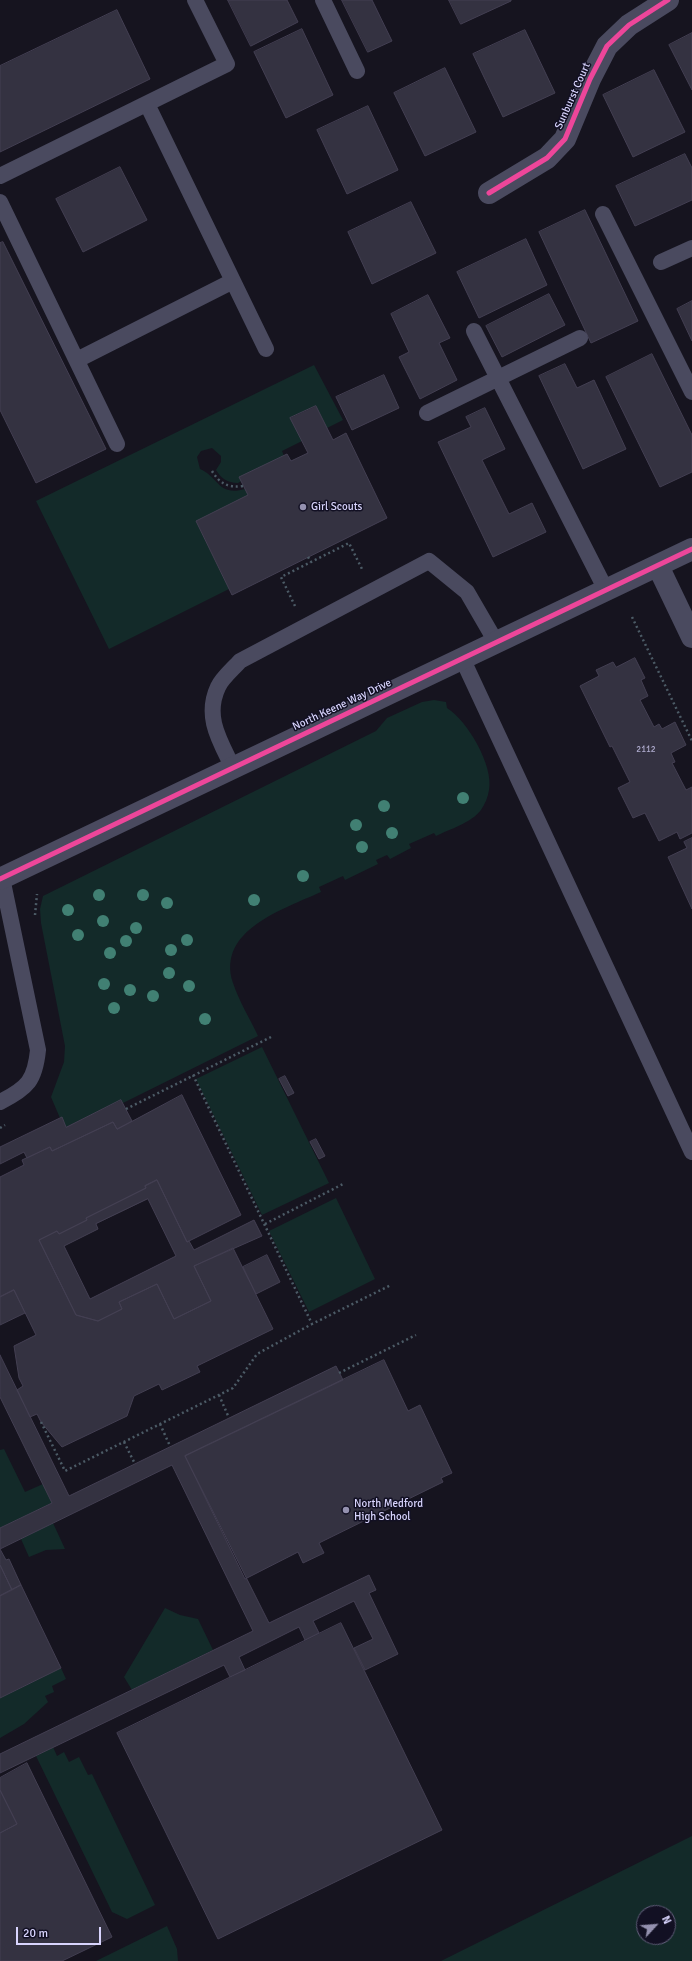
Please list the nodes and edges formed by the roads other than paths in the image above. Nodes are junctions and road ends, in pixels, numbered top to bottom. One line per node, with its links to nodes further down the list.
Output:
1 (195, 0): 5 (lane)
2 (323, 0): 4 (lane)
3 (668, 0): 7 (street, Sunburst Court)
4 (357, 71)
5 (147, 104): 6 (lane); 12 (lane)
6 (0, 176)
7 (489, 193)
8 (0, 202): 16 (lane)
9 (603, 214): 18 (lane)
10 (692, 248): 11 (lane)
11 (661, 262)
12 (233, 281): 15 (lane); 16 (lane)
13 (474, 331): 17 (lane)
14 (580, 338): 17 (lane)
15 (266, 349)
16 (77, 360): 20 (lane)
17 (498, 378): 19 (lane); 23 (lane)
18 (692, 392)
19 (427, 413)
20 (117, 444)
21 (692, 549): 22 (street, North Keene Way Drive)
22 (658, 566): 23 (street, North Keene Way Drive); 24 (street)
23 (606, 590): 25 (street, North Keene Way Drive)
24 (692, 637)
25 (496, 642): 26 (street, North Keene Way Drive); 27 (lane)
26 (462, 658): 27 (street, North Keene Way Drive); 30 (lane)
27 (233, 768): 28 (street, North Keene Way Drive)
28 (1, 878): 29 (lane)
29 (0, 1102)
30 (692, 1152)

